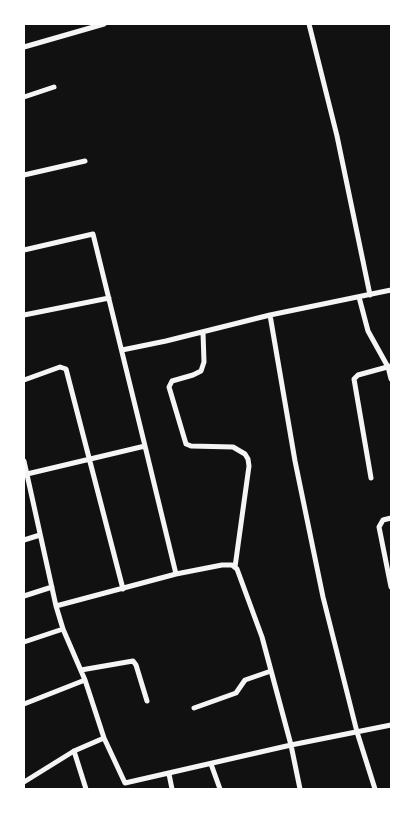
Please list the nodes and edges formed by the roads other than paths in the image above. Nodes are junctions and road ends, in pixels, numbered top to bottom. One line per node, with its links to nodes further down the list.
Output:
1 (104, 24): 3 (street)
2 (309, 24): 10 (street)
3 (24, 46)
4 (54, 87): 5 (street)
5 (24, 97)
6 (85, 161): 7 (street)
7 (24, 175)
8 (24, 250): 12 (street)
9 (391, 290): 10 (street)
10 (370, 295): 11 (street)
11 (359, 297): 14 (street); 17 (street)
12 (108, 298): 13 (street); 16 (street)
13 (24, 314)
14 (270, 316): 15 (street); 44 (street)
15 (203, 332): 16 (street); 28 (street)
16 (122, 350): 20 (street)
17 (390, 366): 18 (street); 24 (street)
18 (391, 379)
19 (24, 380): 21 (street)
20 (145, 446): 21 (street); 29 (street)
21 (89, 459): 23 (street); 32 (street)
22 (24, 461): 23 (street)
23 (27, 474): 26 (street)
24 (371, 478)
25 (391, 518): 31 (street)
26 (40, 535): 27 (street); 30 (street)
27 (24, 540)
28 (235, 567): 29 (street); 38 (street)
29 (176, 574): 32 (street)
30 (52, 587): 33 (street); 34 (street)
31 (391, 587)
32 (123, 589): 34 (street)
33 (24, 596)
34 (56, 606): 35 (street)
35 (63, 629): 36 (street); 37 (street)
36 (24, 642)
37 (81, 670): 39 (street); 40 (street)
38 (271, 671): 42 (street); 46 (street)
39 (85, 680): 41 (street); 45 (street)
40 (147, 701)
41 (24, 704)
42 (194, 708)
43 (391, 726): 44 (street)
44 (357, 732): 46 (street); 55 (street)
45 (104, 738): 47 (street); 49 (street)
46 (291, 745): 48 (street); 54 (street)
47 (74, 751): 50 (street); 51 (street)
48 (212, 764): 49 (street); 53 (street)
49 (169, 774): 52 (street)
50 (24, 782)
51 (86, 789)
52 (172, 789)
53 (220, 789)
54 (300, 789)
55 (375, 789)

